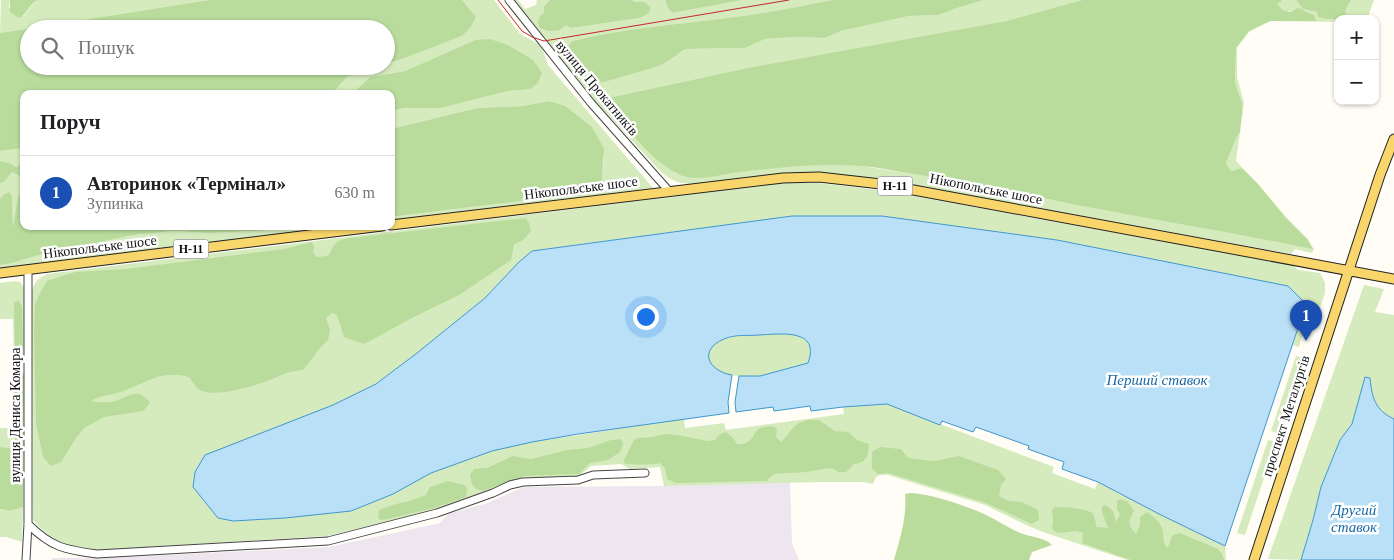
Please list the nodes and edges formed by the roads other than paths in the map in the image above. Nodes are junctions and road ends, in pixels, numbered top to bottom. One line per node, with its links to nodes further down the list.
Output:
1 (509, 0): 3 (street, вулиця Прокатників)
2 (1394, 139): 7 (main road, проспект Металургів)
3 (669, 192): 4 (main road, Нікопольське шосе / Н-11); 7 (main road, Нікопольське шосе / Н-11)
4 (395, 225)
5 (349, 230): 6 (main road, Нікопольське шосе / Н-11)
6 (28, 269): 8 (main road, Нікопольське шосе / Н-11); 11 (street, вулиця Дениса Комара)
7 (1348, 271): 9 (main road, Нікопольське шосе / Н-11); 13 (main road, проспект Металургів)
8 (0, 273)
9 (1394, 280)
10 (645, 473): 11 (street)
11 (28, 524): 12 (street, вулиця Дениса Комара)
12 (26, 560)
13 (1254, 560)

